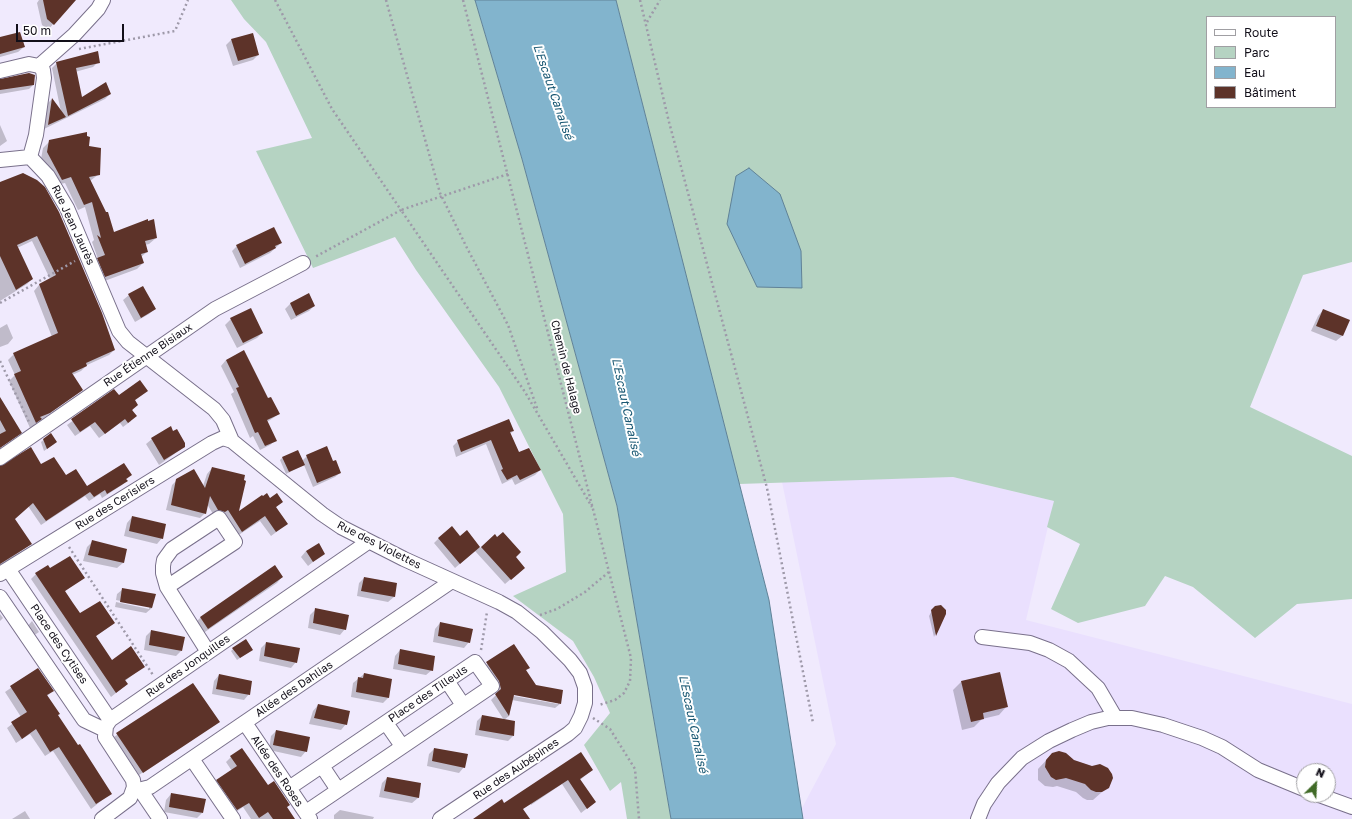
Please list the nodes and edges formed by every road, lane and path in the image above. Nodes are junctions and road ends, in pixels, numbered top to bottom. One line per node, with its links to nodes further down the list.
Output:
1 (103, 0): 10 (street)
2 (188, 0): 9 (path)
3 (275, 0): 16 (path)
4 (386, 0): 15 (path)
5 (463, 0): 14 (path, Chemin de Halage)
6 (640, 0): 8 (path)
7 (660, 0): 8 (path)
8 (646, 22): 46 (path)
9 (76, 50)
10 (39, 66): 11 (street); 12 (street)
11 (0, 71)
12 (30, 157): 13 (street); 17 (street, Rue Jean Jaurès)
13 (0, 160)
14 (508, 174): 15 (path); 26 (path, Chemin de Halage)
15 (442, 198): 16 (path); 22 (path)
16 (401, 210): 18 (path); 22 (path)
17 (87, 254): 19 (path); 20 (street, Rue Jean Jaurès)
18 (303, 263): 20 (street, Rue Étienne Bisiaux)
19 (0, 303)
20 (146, 356): 23 (street, Rue Étienne Bisiaux); 24 (street, Rue des Violettes)
21 (0, 361): 23 (path)
22 (540, 417): 26 (path)
23 (34, 434): 25 (street, Rue Étienne Bisiaux)
24 (232, 441): 27 (street, Rue des Cerisiers); 28 (street, Rue des Violettes)
25 (0, 458)
26 (594, 510): 29 (path, Chemin de Halage)
27 (61, 536): 30 (street, Rue des Cerisiers); 40 (path)
28 (368, 542): 31 (street, Rue des Violettes); 37 (street, Rue des Jonquilles)
29 (610, 571): 35 (path); 42 (path, Chemin de Halage)
30 (4, 572): 47 (street, Place des Cytises)
31 (452, 581): 34 (street, Rue des Violettes); 44 (street, Allée des Dahlias)
32 (168, 587): 32 (street); 37 (street)
33 (0, 597): 47 (street, Place des Cytises)
34 (490, 598): 35 (street, Rue des Violettes); 38 (path)
35 (529, 621): 42 (street, Rue des Violettes)
36 (982, 637): 43 (street)
37 (208, 652): 40 (street, Rue des Jonquilles)
38 (475, 662): 39 (street, Place des Tilleuls); 41 (street, Place des Tilleuls)
39 (447, 681): 41 (street); 45 (street, Place des Tilleuls)
40 (160, 685): 47 (street, Rue des Jonquilles)
41 (464, 705): 48 (street, Place des Tilleuls)
42 (583, 711): 61 (street, Rue des Aubépines); 62 (path)
43 (1115, 717): 51 (street); 63 (street)
44 (244, 723): 49 (street, Allée des Dahlias); 52 (street, Allée des Roses)
45 (386, 723): 48 (street); 50 (street, Place des Tilleuls)
46 (813, 723)
47 (107, 725): 54 (street)
48 (402, 746): 53 (street, Place des Tilleuls)
49 (192, 759): 54 (street, Allée des Dahlias); 60 (street)
50 (322, 766): 52 (street, Place des Tilleuls); 53 (street)
51 (1296, 786)
52 (289, 788): 57 (street, Allée des Roses)
53 (338, 790): 57 (street, Place des Tilleuls)
54 (137, 791): 58 (street); 59 (street)
55 (1336, 801): 56 (street)
56 (1352, 807)
57 (308, 816)
58 (102, 819)
59 (160, 819)
60 (233, 819)
61 (440, 819)
62 (639, 819)
63 (978, 819)

